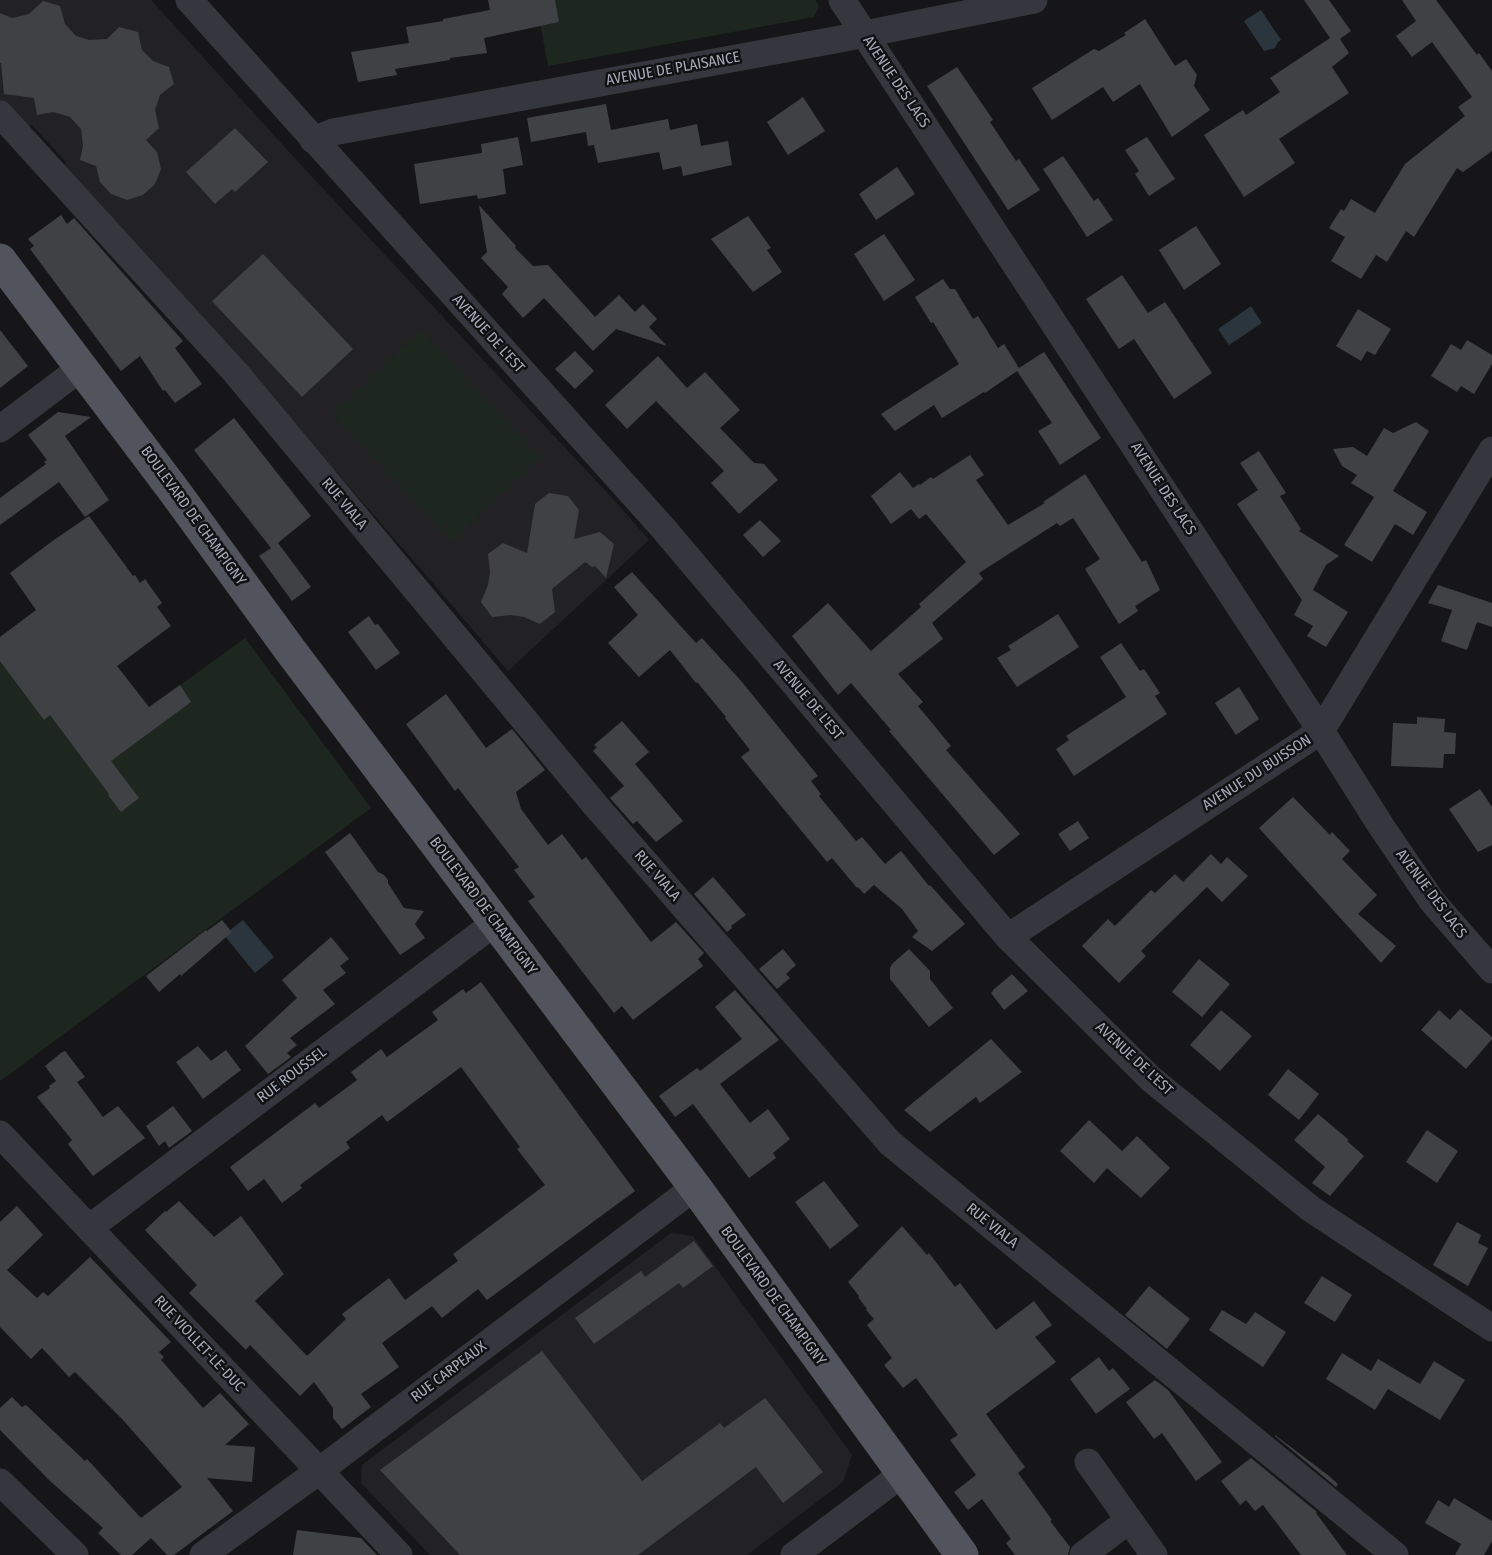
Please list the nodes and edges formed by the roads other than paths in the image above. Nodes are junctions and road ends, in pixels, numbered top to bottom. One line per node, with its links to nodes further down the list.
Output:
1 (189, 0): 6 (street, AVENUE DE L'EST)
2 (842, 0): 4 (street, AVENUE DES LACS)
3 (1034, 0): 4 (street, AVENUE DE PLAISANCE)
4 (864, 34): 6 (street, AVENUE DE PLAISANCE); 11 (street, AVENUE DES LACS)
5 (0, 114): 31 (street, RUE VIALA)
6 (313, 140): 13 (street, AVENUE DE L'EST)
7 (0, 260): 8 (main road, BOULEVARD DE CHAMPIGNY)
8 (82, 367): 9 (street); 12 (main road, BOULEVARD DE CHAMPIGNY)
9 (0, 429)
10 (1492, 450): 11 (street, AVENUE DU BUISSON)
11 (1321, 730): 13 (street, AVENUE DU BUISSON); 14 (street, AVENUE DES LACS)
12 (496, 922): 16 (main road, BOULEVARD DE CHAMPIGNY); 17 (street, RUE ROUSSEL)
13 (1008, 937): 18 (street, AVENUE DE L'EST)
14 (1492, 970)
15 (0, 1134): 17 (street, RUE VIOLLET-LE-DUC)
16 (695, 1187): 20 (street, RUE CARPEAUX); 21 (main road, BOULEVARD DE CHAMPIGNY)
17 (89, 1228): 20 (street, RUE VIOLLET-LE-DUC)
18 (1492, 1328)
19 (1088, 1462): 23 (street)
20 (319, 1471): 25 (street, RUE CARPEAUX); 26 (street, RUE VIOLLET-LE-DUC)
21 (902, 1474): 27 (street); 28 (main road, BOULEVARD DE CHAMPIGNY)
22 (0, 1482): 24 (street)
23 (1130, 1520): 29 (street); 30 (street)
24 (75, 1555)
25 (202, 1555)
26 (399, 1555)
27 (794, 1555)
28 (962, 1555)
29 (1083, 1555)
30 (1154, 1555)
31 (1395, 1555)

